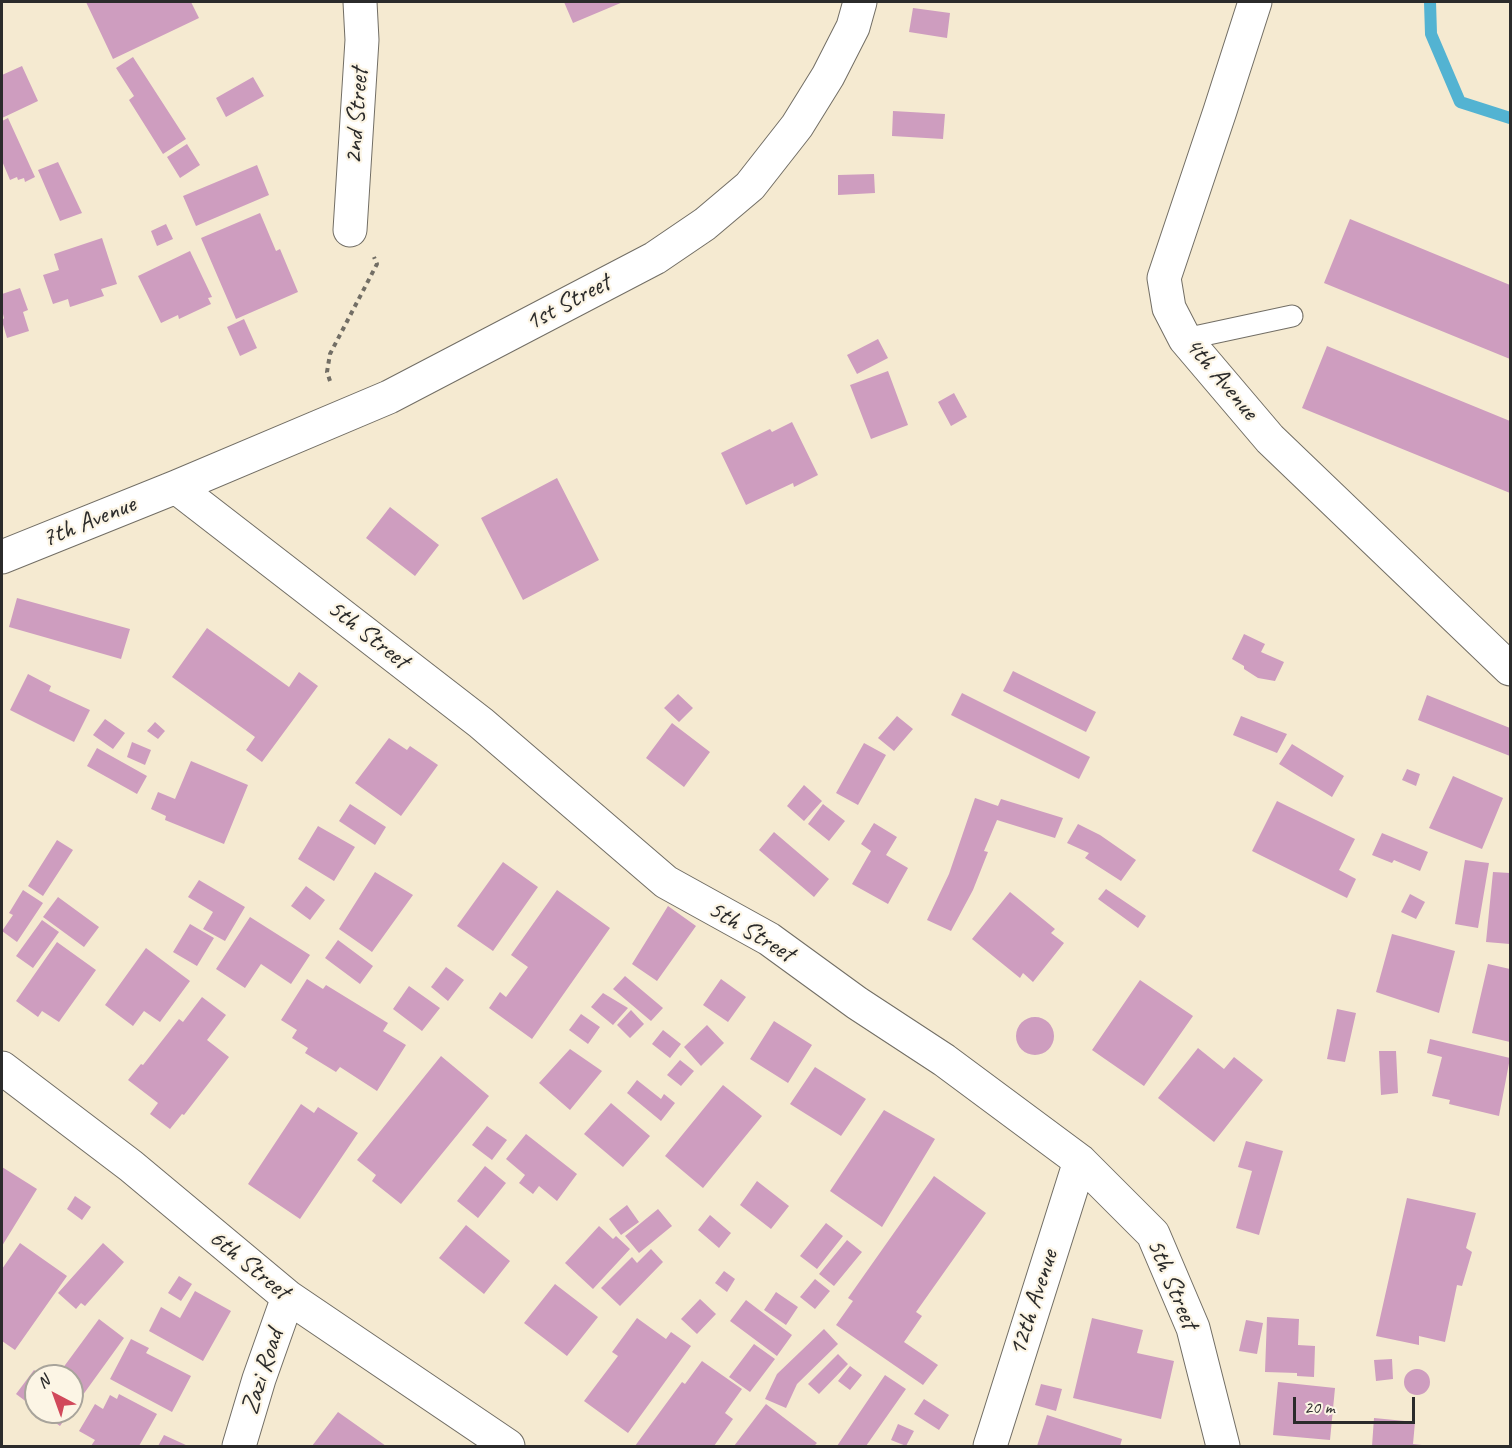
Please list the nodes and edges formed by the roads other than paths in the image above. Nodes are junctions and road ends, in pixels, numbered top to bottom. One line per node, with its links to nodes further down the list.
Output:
1 (360, 2): 4 (street, 2nd Street)
2 (860, 2): 7 (street, 1st Street)
3 (1255, 2): 6 (street, 4th Avenue)
4 (350, 230)
5 (1292, 316): 6 (lane)
6 (1185, 339): 9 (street, 4th Avenue)
7 (176, 487): 8 (street, 7th Avenue); 11 (street, 5th Street)
8 (2, 557)
9 (1510, 669)
10 (2, 1068): 12 (street, 6th Street)
11 (1080, 1161): 15 (street, 12th Avenue); 16 (street, 5th Street)
12 (288, 1297): 13 (street, Zazi Road); 14 (street, 6th Street)
13 (239, 1446)
14 (508, 1446)
15 (990, 1446)
16 (1223, 1446)

